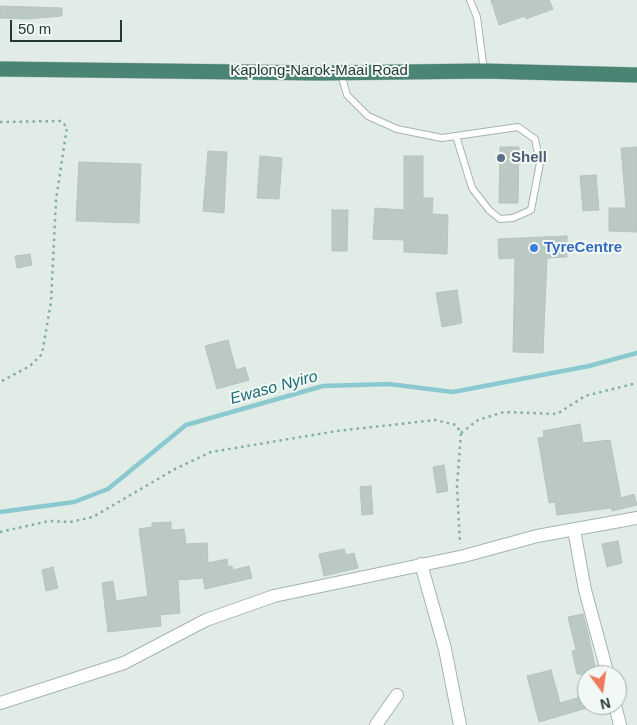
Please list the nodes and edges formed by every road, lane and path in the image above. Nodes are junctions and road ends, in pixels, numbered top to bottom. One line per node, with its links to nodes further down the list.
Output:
1 (470, 0): 3 (lane)
2 (0, 69): 4 (highway, Kaplong-Narok-Maai Road)
3 (484, 71): 4 (highway, Kaplong-Narok-Maai Road); 5 (highway, Kaplong-Narok-Maai Road)
4 (341, 72): 7 (lane)
5 (637, 75)
6 (0, 122): 8 (path)
7 (456, 136): 7 (lane)
8 (0, 382)
9 (637, 384): 10 (path)
10 (461, 433): 13 (path); 14 (path)
11 (637, 518): 12 (street)
12 (574, 530): 14 (street); 16 (street)
13 (0, 532)
14 (464, 556): 15 (street)
15 (421, 564): 18 (street); 20 (street)
16 (605, 665)
17 (397, 696): 19 (street)
18 (0, 703)
19 (376, 725)
20 (460, 725)

